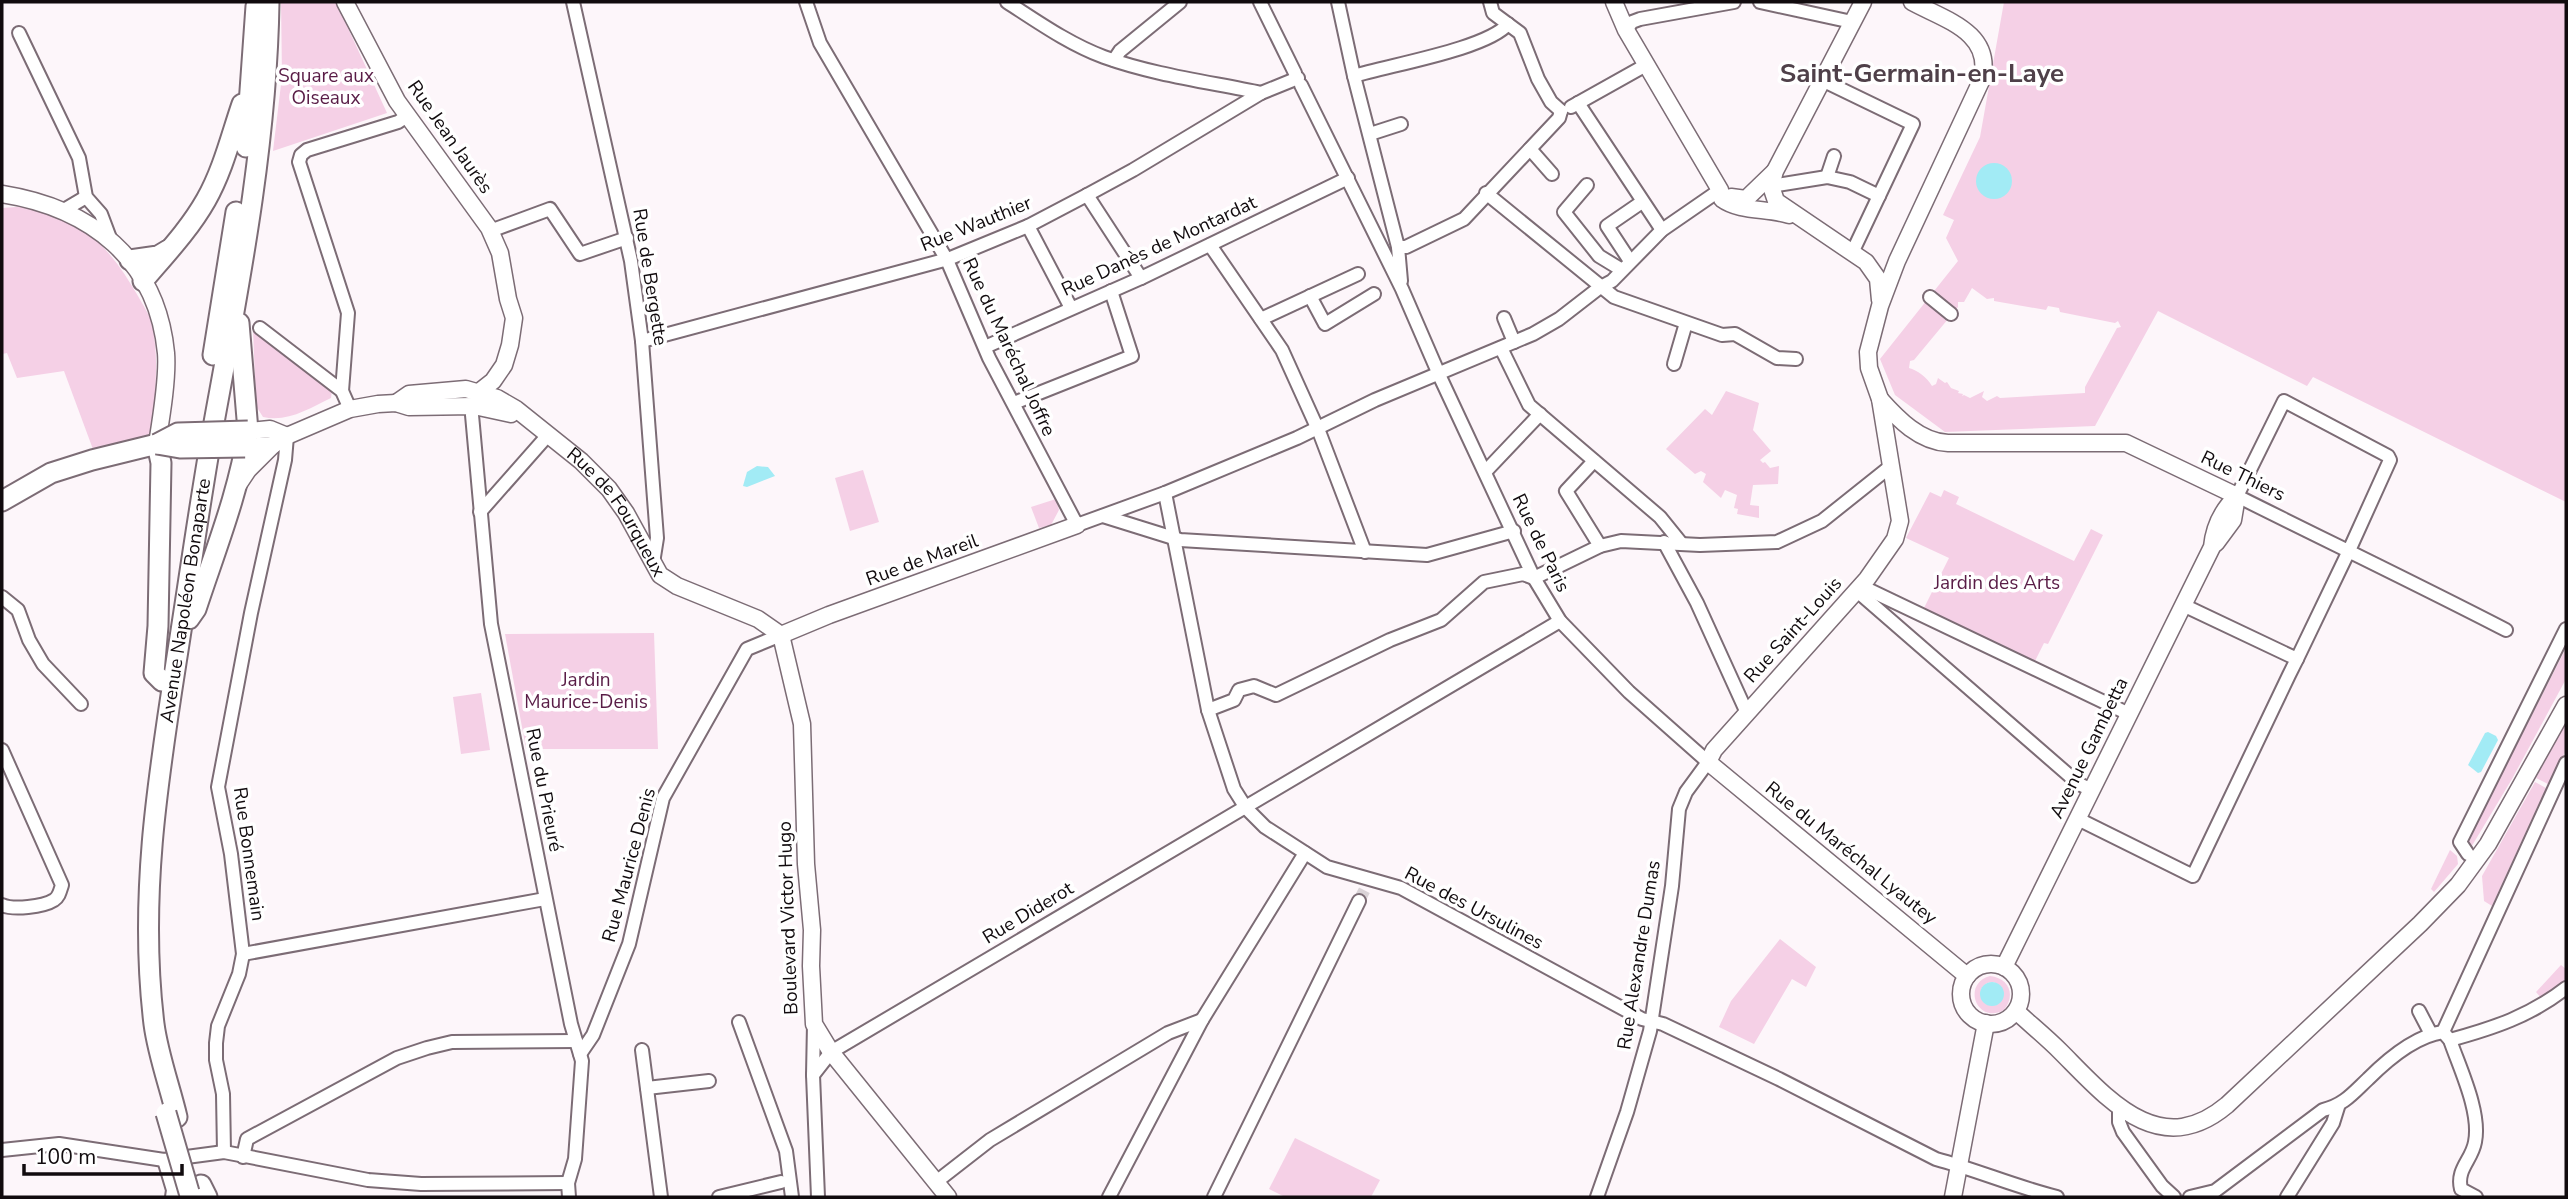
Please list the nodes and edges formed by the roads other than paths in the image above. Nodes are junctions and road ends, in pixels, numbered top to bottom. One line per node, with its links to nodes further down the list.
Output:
1 (256, 2): 26 (main road, Avenue Napoléon Bonaparte)
2 (268, 2): 74 (main road, Avenue Napoléon Bonaparte)
3 (345, 2): 30 (main road, Rue Jean Jaurès)
4 (573, 2): 55 (street, Rue de Bergette)
5 (806, 2): 61 (street, Rue du Maréchal Joffre)
6 (1007, 2): 21 (street)
7 (1180, 2): 21 (street)
8 (1260, 2): 24 (street, Rue de Paris)
9 (1338, 2): 23 (street)
10 (1490, 2): 18 (street)
11 (1604, 2): 19 (main road)
12 (1614, 2): 19 (main road)
13 (1734, 2): 19 (street)
14 (1760, 2): 17 (street)
15 (1863, 2): 17 (main road)
16 (1912, 2): 62 (main road)
17 (1852, 22): 25 (main road)
18 (1508, 24): 23 (street); 29 (street)
19 (1626, 30): 22 (main road)
20 (19, 33): 45 (street)
21 (1114, 60): 27 (street)
22 (1646, 65): 28 (street); 42 (main road)
23 (1354, 76): 32 (street)
24 (1298, 79): 27 (street, Rue Wauthier); 38 (street, Rue de Paris)
25 (1822, 80): 36 (main road); 44 (street)
26 (249, 85): 57 (main road); 130 (main road, Avenue Napoléon Bonaparte)
27 (1261, 93): 43 (street, Rue Wauthier)
28 (1578, 103): 29 (street); 48 (street)
29 (1561, 111): 33 (street)
30 (407, 116): 53 (main road, Rue Jean Jaurès); 89 (street)
31 (1401, 124): 32 (street)
32 (1370, 134): 58 (street)
33 (1530, 149): 35 (street); 40 (street)
34 (1834, 156): 37 (street)
35 (1552, 174)
36 (1772, 177): 37 (street); 42 (main road); 50 (main road)
37 (1827, 177): 44 (street)
38 (1348, 178): 56 (street, Rue Danès de Montardat); 69 (street, Rue de Paris)
39 (1587, 185): 64 (street)
40 (1486, 193): 58 (street); 68 (street)
41 (2, 194): 46 (main road)
42 (1727, 194): 50 (main road); 52 (street)
43 (1087, 195): 51 (street, Rue Wauthier); 66 (street)
44 (1879, 196): 59 (street)
45 (86, 197): 49 (street); 54 (street)
46 (28, 198): 47 (main road); 49 (main road)
47 (2, 201)
48 (1642, 202): 52 (street); 64 (street)
49 (64, 210): 54 (main road)
50 (1796, 216): 59 (main road)
51 (1028, 226): 61 (street, Rue Wauthier); 76 (street)
52 (1662, 230): 64 (street)
53 (490, 231): 55 (street); 90 (main road, Rue Jean Jaurès)
54 (110, 237): 60 (main road)
55 (627, 238): 82 (street, Rue de Bergette)
56 (1210, 245): 66 (street, Rue Danès de Montardat); 79 (street)
57 (172, 247): 60 (main road); 67 (main road)
58 (1398, 247): 69 (street)
59 (1852, 253): 63 (main road)
60 (130, 260): 67 (main road)
61 (947, 260): 82 (street, Rue Wauthier); 84 (street, Rue du Maréchal Joffre)
62 (1897, 261): 63 (main road); 75 (main road)
63 (1866, 262): 75 (main road)
64 (1626, 265): 68 (street)
65 (1358, 274): 72 (street)
66 (1141, 278): 70 (street, Rue Danès de Montardat)
67 (143, 281): 101 (main road)
68 (1600, 288): 80 (street); 83 (street)
69 (1402, 289): 88 (street, Rue de Paris)
70 (1111, 291): 76 (street, Rue Danès de Montardat); 92 (street)
71 (1374, 294): 72 (street)
72 (1310, 296): 79 (street)
73 (1930, 297): 77 (street)
74 (236, 300): 99 (main road); 125 (main road, Avenue Napoléon Bonaparte)
75 (1880, 306): 91 (main road)
76 (1071, 308): 84 (street, Rue Danès de Montardat)
77 (1951, 314)
78 (1504, 318): 83 (street)
79 (1261, 319): 95 (street)
80 (1686, 323): 86 (street); 87 (street)
81 (260, 328): 89 (street)
82 (642, 341): 119 (street, Rue de Bergette)
83 (1514, 342): 85 (street)
84 (985, 347): 92 (street, Rue du Maréchal Joffre)
85 (1501, 348): 88 (street); 94 (street)
86 (1796, 359)
87 (1674, 363)
88 (1439, 373): 95 (street); 104 (street, Rue de Paris)
89 (342, 391): 93 (street)
90 (477, 399): 93 (main road, Rue de Fourqueux); 98 (main road, Rue de Fourqueux); 109 (street, Rue du Prieuré)
91 (1880, 399): 96 (main road); 97 (main road)
92 (1014, 403): 111 (street, Rue du Maréchal Joffre)
93 (350, 409): 100 (main road, Rue de Fourqueux)
94 (1540, 414): 102 (street); 104 (street)
95 (1318, 429): 106 (street); 118 (street)
96 (1911, 429): 97 (main road); 107 (main road, Rue Thiers)
97 (1885, 431): 103 (main road)
98 (548, 435): 109 (street); 119 (main road, Rue de Fourqueux)
99 (247, 439): 100 (main road, Rue de Fourqueux); 101 (main road, Rue de Fourqueux, bridge); 105 (main road)
100 (280, 440): 105 (main road); 148 (street, Rue Bonnemain)
101 (157, 444): 108 (main road, Rue de Fourqueux); 130 (main road)
102 (1594, 461): 115 (street); 116 (street)
103 (1891, 466): 115 (street); 121 (main road, Rue Saint-Louis)
104 (1485, 472): 112 (street, Rue de Paris)
105 (234, 489): 125 (main road)
106 (1165, 493): 110 (street); 113 (street)
107 (2237, 496): 117 (street, Rue Thiers); 117 (street); 123 (main road, Avenue Gambetta)
108 (2, 501)
109 (480, 512): 145 (street, Rue du Prieuré)
110 (1103, 516): 111 (street); 113 (street)
111 (1077, 525): 128 (main road, Rue de Mareil)
112 (1514, 531): 118 (street); 120 (street, Rue de Paris)
113 (1173, 538): 118 (street); 134 (street)
114 (1664, 542): 115 (street); 116 (street); 135 (street)
115 (1681, 543)
116 (1600, 546): 120 (street)
117 (2349, 551): 127 (street, Rue Thiers); 129 (street)
118 (1365, 552)
119 (653, 563): 128 (main road, Rue de Fourqueux)
120 (1534, 578): 124 (street, Rue de Paris); 134 (street)
121 (1859, 588): 135 (main road, Rue Saint-Louis); 136 (street); 140 (street)
122 (2, 597): 132 (street)
123 (2183, 605): 129 (street); 136 (main road, Avenue Gambetta)
124 (1560, 621): 138 (street, Rue de Paris); 141 (street, Rue Diderot)
125 (181, 628): 169 (main road, Avenue Napoléon Bonaparte)
126 (2566, 629): 144 (street)
127 (2506, 630)
128 (781, 635): 158 (main road, Boulevard Victor Hugo); 160 (street, Rue Maurice Denis)
129 (2297, 659): 142 (street)
130 (162, 681): 169 (main road, Avenue Napoléon Bonaparte)
131 (2566, 693): 162 (main road)
132 (81, 704)
133 (2566, 705): 167 (main road)
134 (1208, 710): 141 (street)
135 (1747, 713): 138 (main road, Rue Saint-Louis)
136 (2129, 714): 140 (main road, Avenue Gambetta)
137 (2, 750): 147 (street)
138 (1708, 762): 150 (main road, Rue du Maréchal Lyautey); 155 (street, Rue Alexandre Dumas)
139 (2566, 763): 159 (street)
140 (2092, 790): 142 (main road, Avenue Gambetta)
141 (1246, 808): 143 (street, Rue des Ursulines); 163 (street, Rue Diderot)
142 (2078, 819): 149 (main road, Avenue Gambetta)
143 (1305, 853): 154 (street); 155 (street, Rue des Ursulines)
144 (2468, 854)
145 (545, 899): 148 (street); 160 (street, Rue du Prieuré)
146 (1359, 901): 186 (street)
147 (2, 905)
148 (243, 954): 171 (street, Rue Bonnemain)
149 (2004, 967): 150 (main road); 152 (main road)
150 (1968, 976): 157 (main road)
151 (2566, 988): 159 (street)
152 (2016, 1011): 157 (main road); 162 (main road)
153 (2419, 1011): 159 (street)
154 (1202, 1020): 176 (street); 185 (street)
155 (1652, 1021): 174 (street, Rue des Ursulines); 187 (street, Rue Alexandre Dumas)
156 (739, 1022): 182 (street)
157 (1986, 1023): 174 (main road)
158 (814, 1024): 163 (main road, Boulevard Victor Hugo); 164 (street)
159 (2441, 1036): 168 (street); 193 (street)
160 (578, 1048): 172 (street); 177 (street, Rue du Prieuré)
161 (642, 1050): 166 (street)
162 (2058, 1050): 167 (main road)
163 (831, 1052): 164 (street); 176 (main road, Boulevard Victor Hugo)
164 (813, 1075): 183 (street)
165 (709, 1081): 166 (street)
166 (647, 1088): 180 (street)
167 (2119, 1107): 190 (street)
168 (2338, 1107): 191 (street); 192 (street)
169 (172, 1115): 178 (main road, Avenue Napoléon Bonaparte, bridge)
170 (2, 1150): 173 (street)
171 (224, 1152): 172 (street); 173 (street)
172 (243, 1157): 177 (street)
173 (164, 1160): 178 (street)
174 (1959, 1164): 188 (main road); 189 (street, Rue des Ursulines)
175 (781, 1182): 181 (street)
176 (936, 1182): 184 (main road, Boulevard Victor Hugo)
177 (568, 1183): 179 (street, Rue du Prieuré)
178 (192, 1194)
179 (569, 1197)
180 (661, 1197)
181 (719, 1197)
182 (792, 1197)
183 (818, 1197)
184 (948, 1197)
185 (1109, 1197)
186 (1214, 1197)
187 (1597, 1197)
188 (1953, 1197)
189 (2057, 1197)
190 (2174, 1197)
191 (2190, 1197)
192 (2287, 1197)
193 (2476, 1197)

